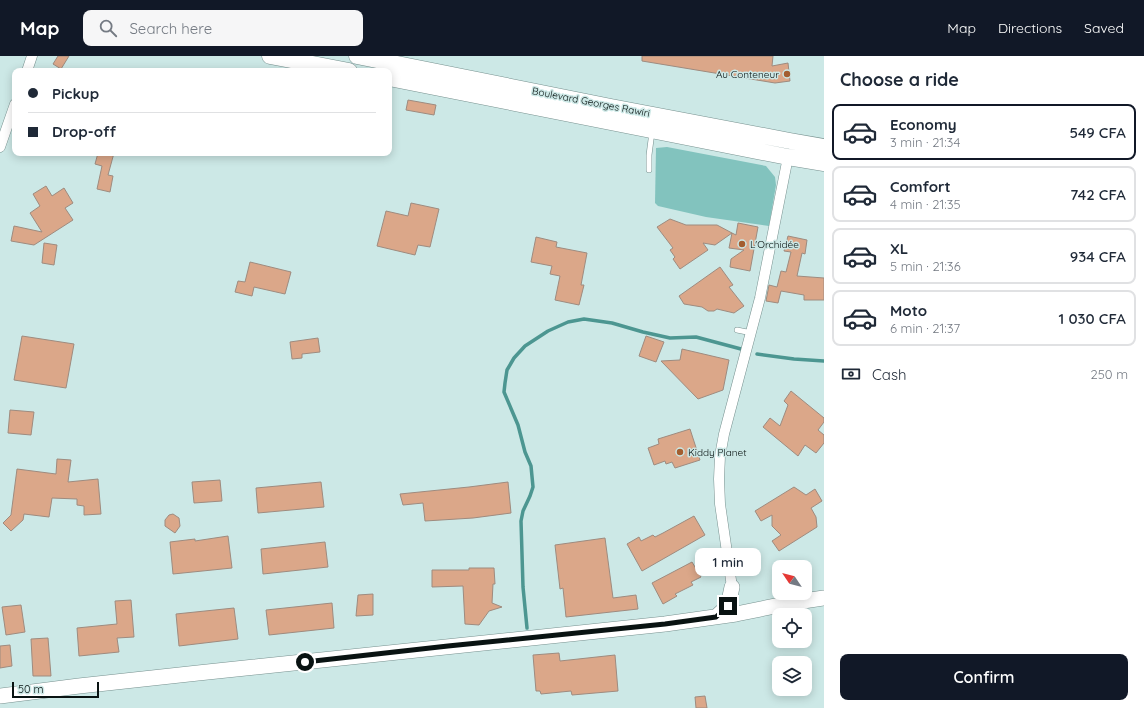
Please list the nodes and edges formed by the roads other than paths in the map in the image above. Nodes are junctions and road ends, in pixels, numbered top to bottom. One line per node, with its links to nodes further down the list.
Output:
1 (32, 56): 4 (street)
2 (270, 56): 5 (main road)
3 (357, 56): 10 (main road, Boulevard Georges Rawiri)
4 (28, 68)
5 (333, 68)
6 (392, 79): 8 (main road, Boulevard Georges Rawiri)
7 (12, 112): 9 (street)
8 (652, 131): 11 (main road, Boulevard Georges Rawiri); 13 (lane)
9 (0, 146)
10 (824, 147)
11 (788, 157): 12 (main road, Boulevard Georges Rawiri); 15 (street)
12 (824, 163)
13 (649, 170)
14 (737, 330): 15 (lane)
15 (752, 333): 16 (street)
16 (732, 587): 18 (main road); 19 (main road)
17 (824, 598): 18 (main road)
18 (753, 610): 19 (main road)
19 (716, 617): 20 (main road)
20 (0, 696)

